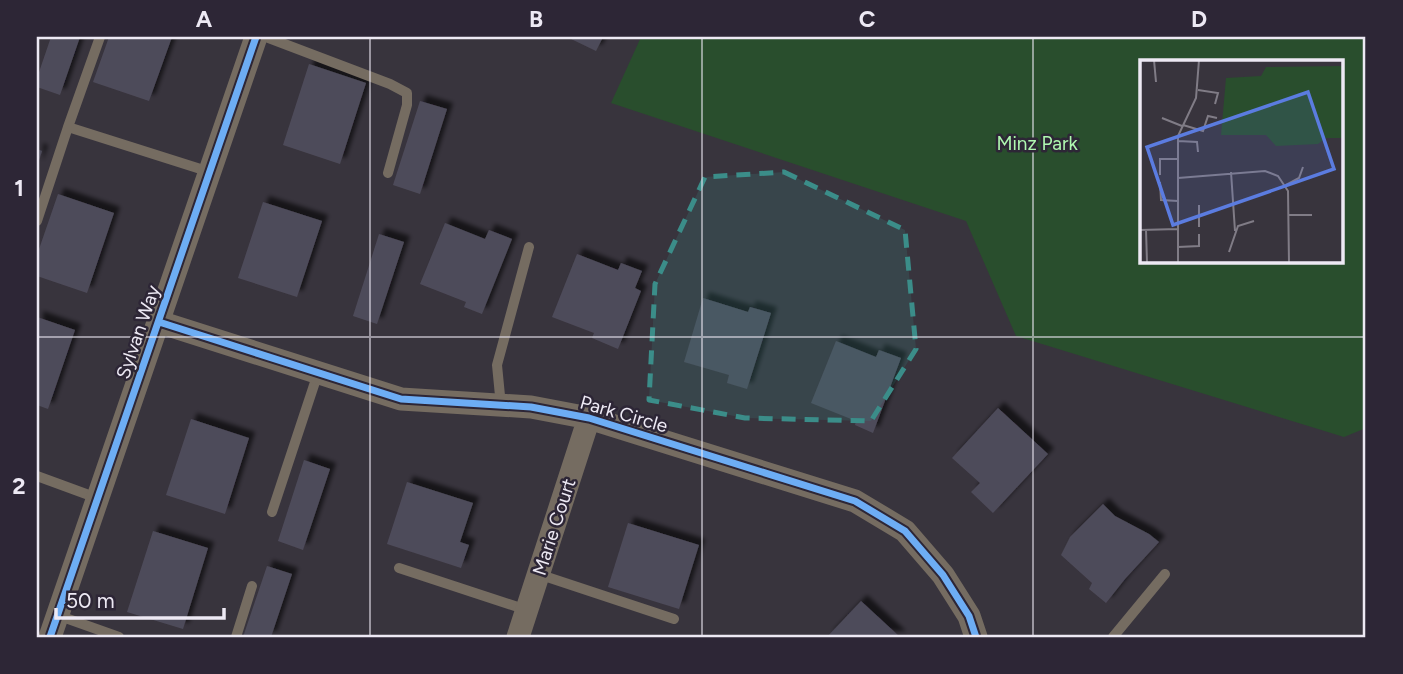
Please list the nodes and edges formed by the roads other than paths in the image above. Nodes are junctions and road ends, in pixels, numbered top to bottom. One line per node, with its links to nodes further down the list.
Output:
1 (100, 37): 4 (lane)
2 (256, 37): 5 (street, Sylvan Way)
3 (266, 37): 6 (lane)
4 (68, 128): 5 (lane); 7 (lane)
5 (210, 172): 9 (street, Sylvan Way)
6 (388, 173)
7 (37, 221)
8 (529, 247): 11 (lane)
9 (159, 322): 10 (street, Park Circle); 14 (street, Sylvan Way)
10 (318, 373): 11 (street, Park Circle); 15 (lane)
11 (501, 406): 12 (street, Park Circle)
12 (589, 418): 18 (street, Marie Court); 26 (street, Park Circle)
13 (37, 476): 14 (lane)
14 (97, 498): 22 (street, Sylvan Way)
15 (272, 512)
16 (400, 568): 20 (lane)
17 (1165, 574): 27 (lane)
18 (538, 575): 20 (street, Marie Court); 21 (lane)
19 (252, 586): 24 (lane)
20 (527, 610): 25 (street, Marie Court)
21 (674, 619)
22 (53, 626): 23 (lane)
23 (119, 637)
24 (236, 637)
25 (519, 637)
26 (976, 637)
27 (1113, 637)

